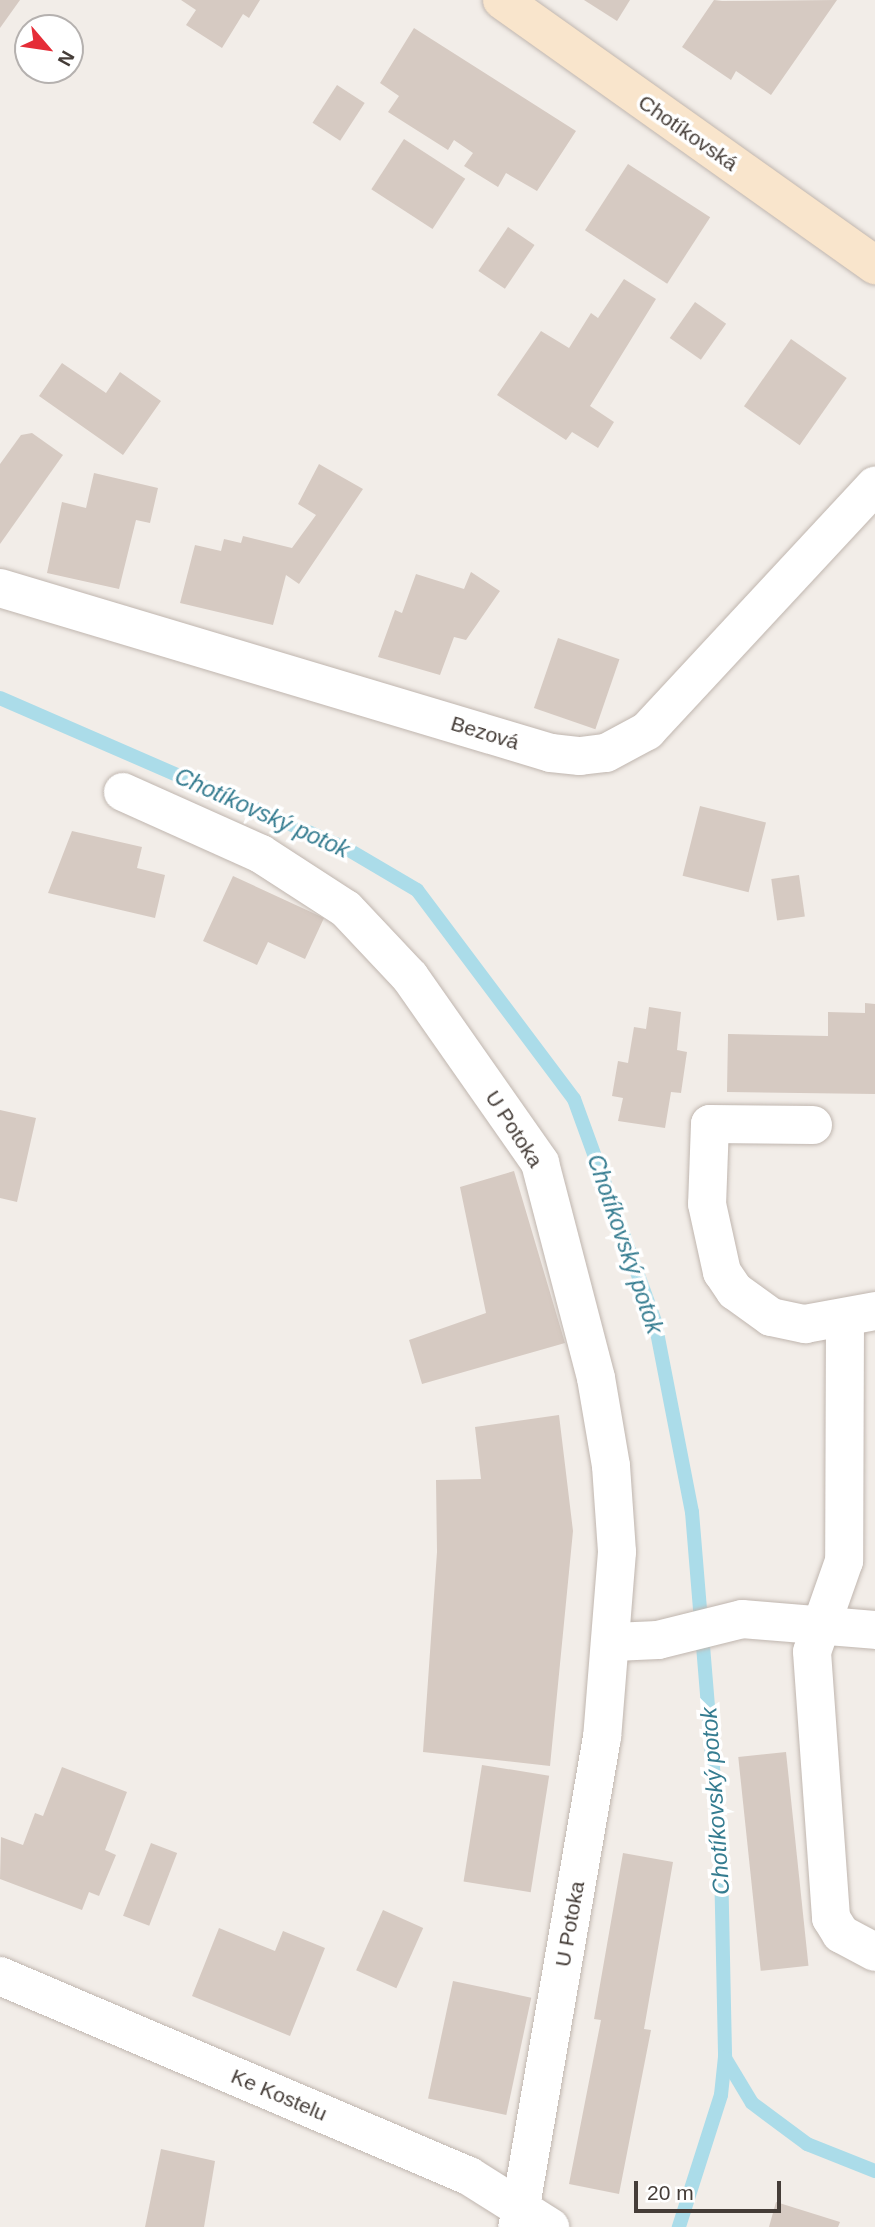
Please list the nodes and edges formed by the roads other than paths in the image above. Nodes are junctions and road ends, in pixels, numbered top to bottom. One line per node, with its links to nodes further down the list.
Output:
1 (502, 0): 2 (street, Chotíkovská)
2 (875, 265)
3 (875, 486): 4 (street, Bezová)
4 (0, 588)
5 (123, 792): 10 (street, U Potoka)
6 (813, 1125): 7 (street)
7 (860, 1315): 8 (street)
8 (818, 1628): 9 (street); 10 (street); 11 (street)
9 (875, 1630)
10 (614, 1642): 13 (street, U Potoka)
11 (875, 1952)
12 (0, 1976): 13 (street, Ke Kostelu)
13 (529, 2220)

